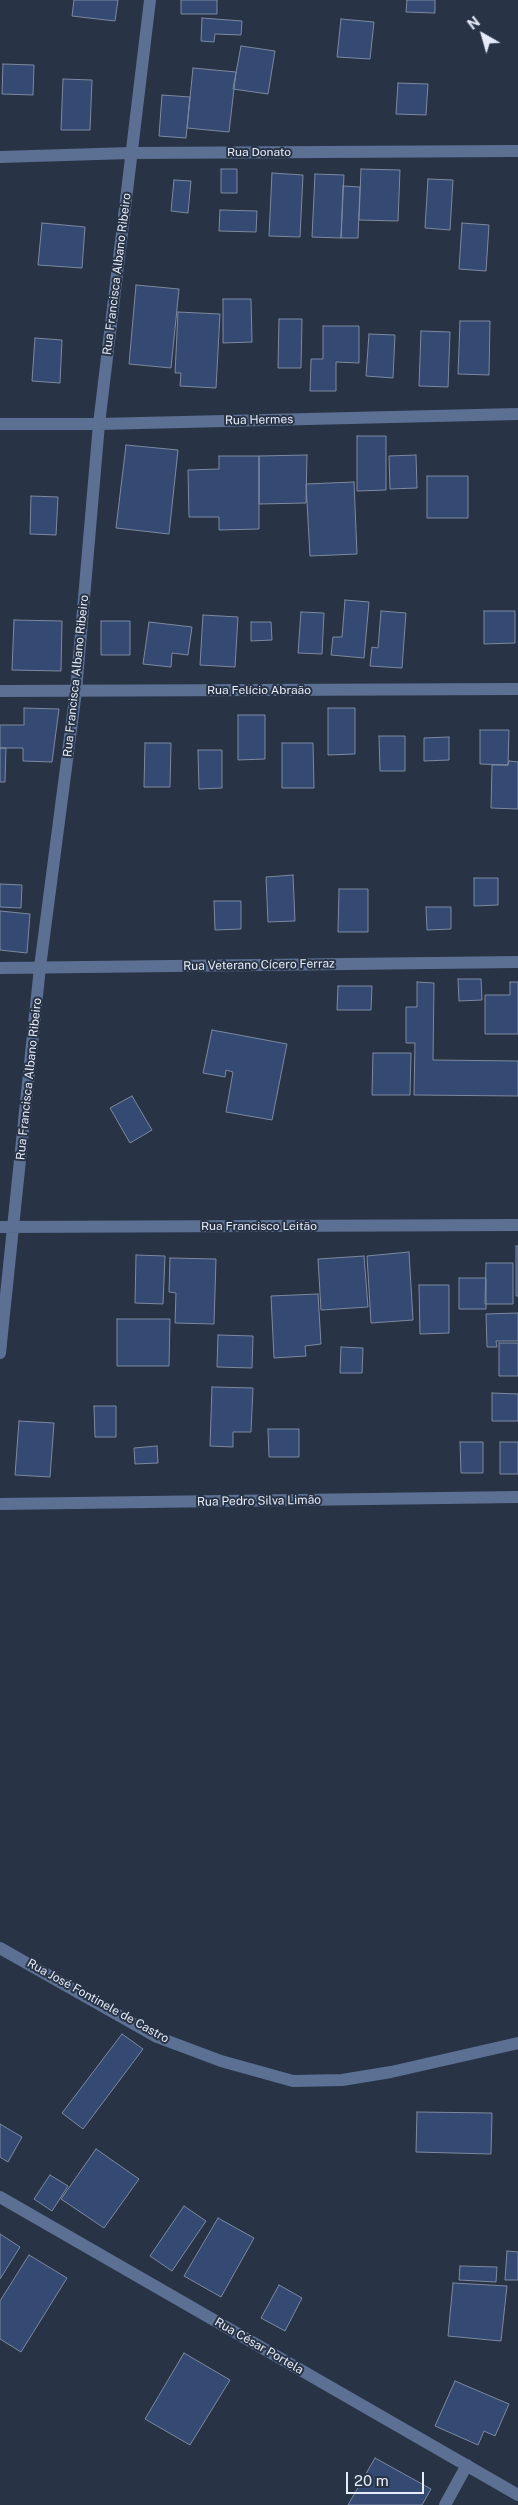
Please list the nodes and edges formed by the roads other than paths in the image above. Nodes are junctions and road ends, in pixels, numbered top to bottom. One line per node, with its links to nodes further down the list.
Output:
1 (150, 0): 3 (street, Rua Francisca Albano Ribeiro)
2 (518, 151): 3 (street, Rua Donato)
3 (130, 153): 4 (street, Rua Donato); 7 (street, Rua Francisca Albano Ribeiro)
4 (0, 157)
5 (518, 414): 7 (street, Rua Hermes)
6 (0, 424): 7 (street, Rua Hermes)
7 (99, 424): 9 (street, Rua Francisca Albano Ribeiro)
8 (518, 689): 9 (street, Rua Felício Abraão)
9 (76, 691): 10 (street, Rua Felício Abraão); 12 (street, Rua Francisca Albano Ribeiro)
10 (0, 692)
11 (518, 962): 12 (street, Rua Veterano Cícero Ferraz)
12 (40, 967): 13 (street, Rua Veterano Cícero Ferraz); 15 (street, Rua Francisca Albano Ribeiro)
13 (0, 968)
14 (518, 1225): 15 (street, Rua Francisco Leitão)
15 (14, 1226): 16 (street, Rua Francisco Leitão); 17 (street, Rua Francisca Albano Ribeiro)
16 (0, 1227)
17 (0, 1353)
18 (518, 1498): 19 (street, Rua Pedro Silva Limão)
19 (0, 1504)
20 (0, 1948): 21 (street, Rua José Fontinele de Castro)
21 (518, 2044)
22 (0, 2198): 23 (street, Rua César Portela)
23 (467, 2465): 24 (street, Rua César Portela); 25 (street)
24 (518, 2495)
25 (445, 2505)

